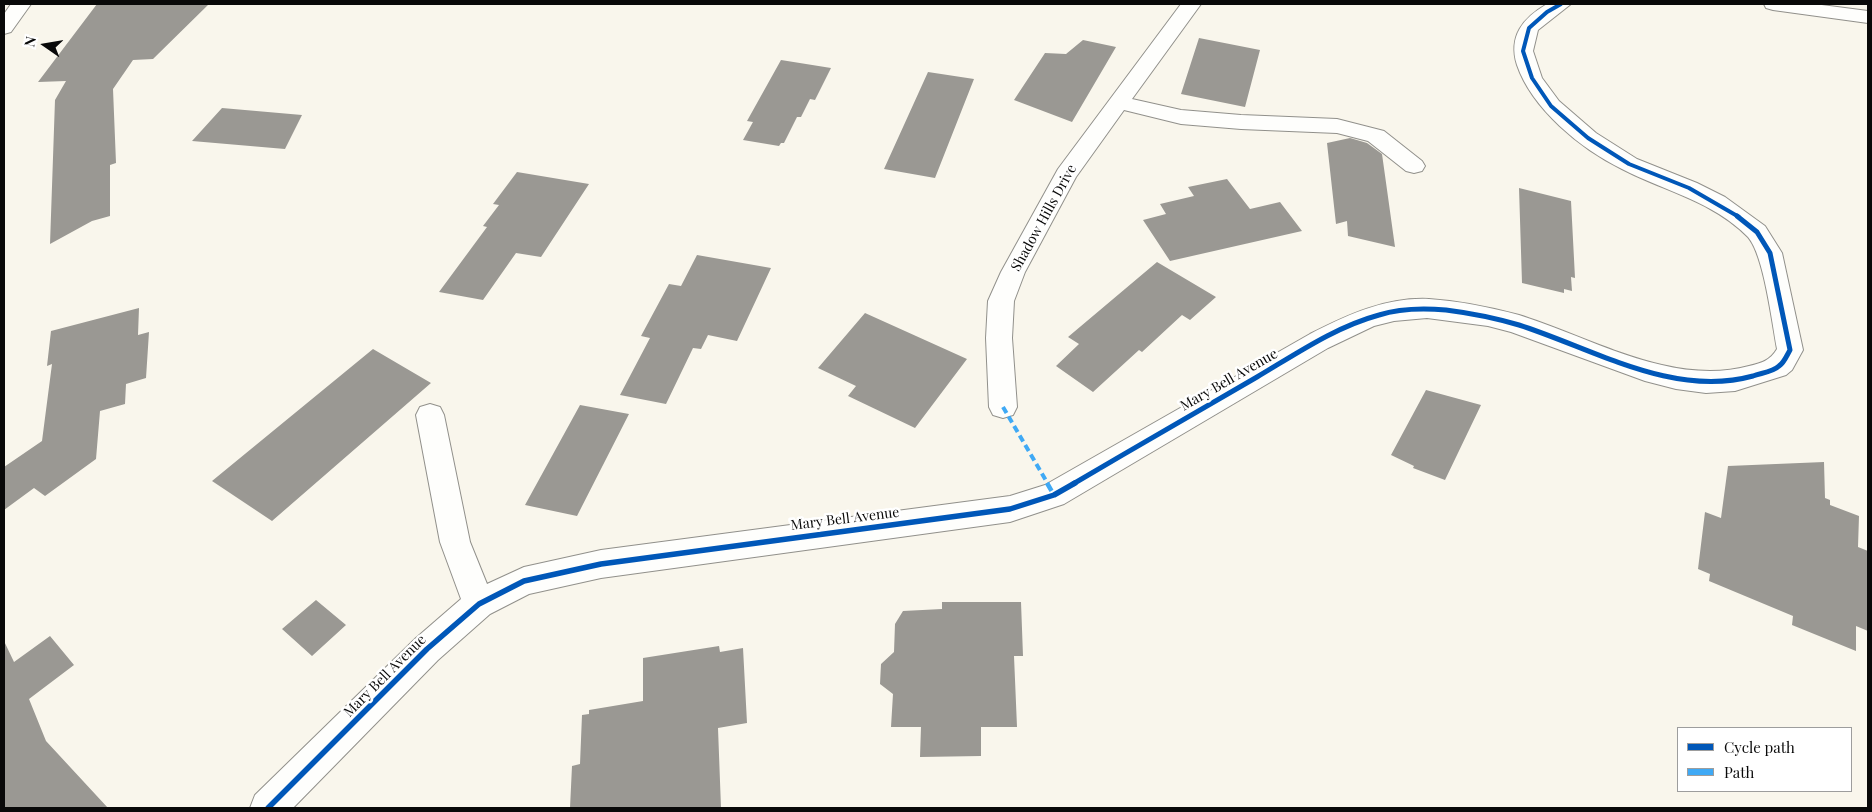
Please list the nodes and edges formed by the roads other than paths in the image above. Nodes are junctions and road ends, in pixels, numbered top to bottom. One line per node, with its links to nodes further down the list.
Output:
1 (21, 4): 6 (street)
2 (1191, 4): 7 (street, Shadow Hills Drive)
3 (1561, 4): 11 (street, Mary Bell Avenue)
4 (1773, 4): 5 (street)
5 (1868, 17)
6 (4, 28)
7 (1119, 102): 8 (street); 9 (street, Shadow Hills Drive)
8 (1414, 166)
9 (1003, 408)
10 (430, 415): 11 (street)
11 (479, 604): 12 (street, Mary Bell Avenue)
12 (268, 808)

